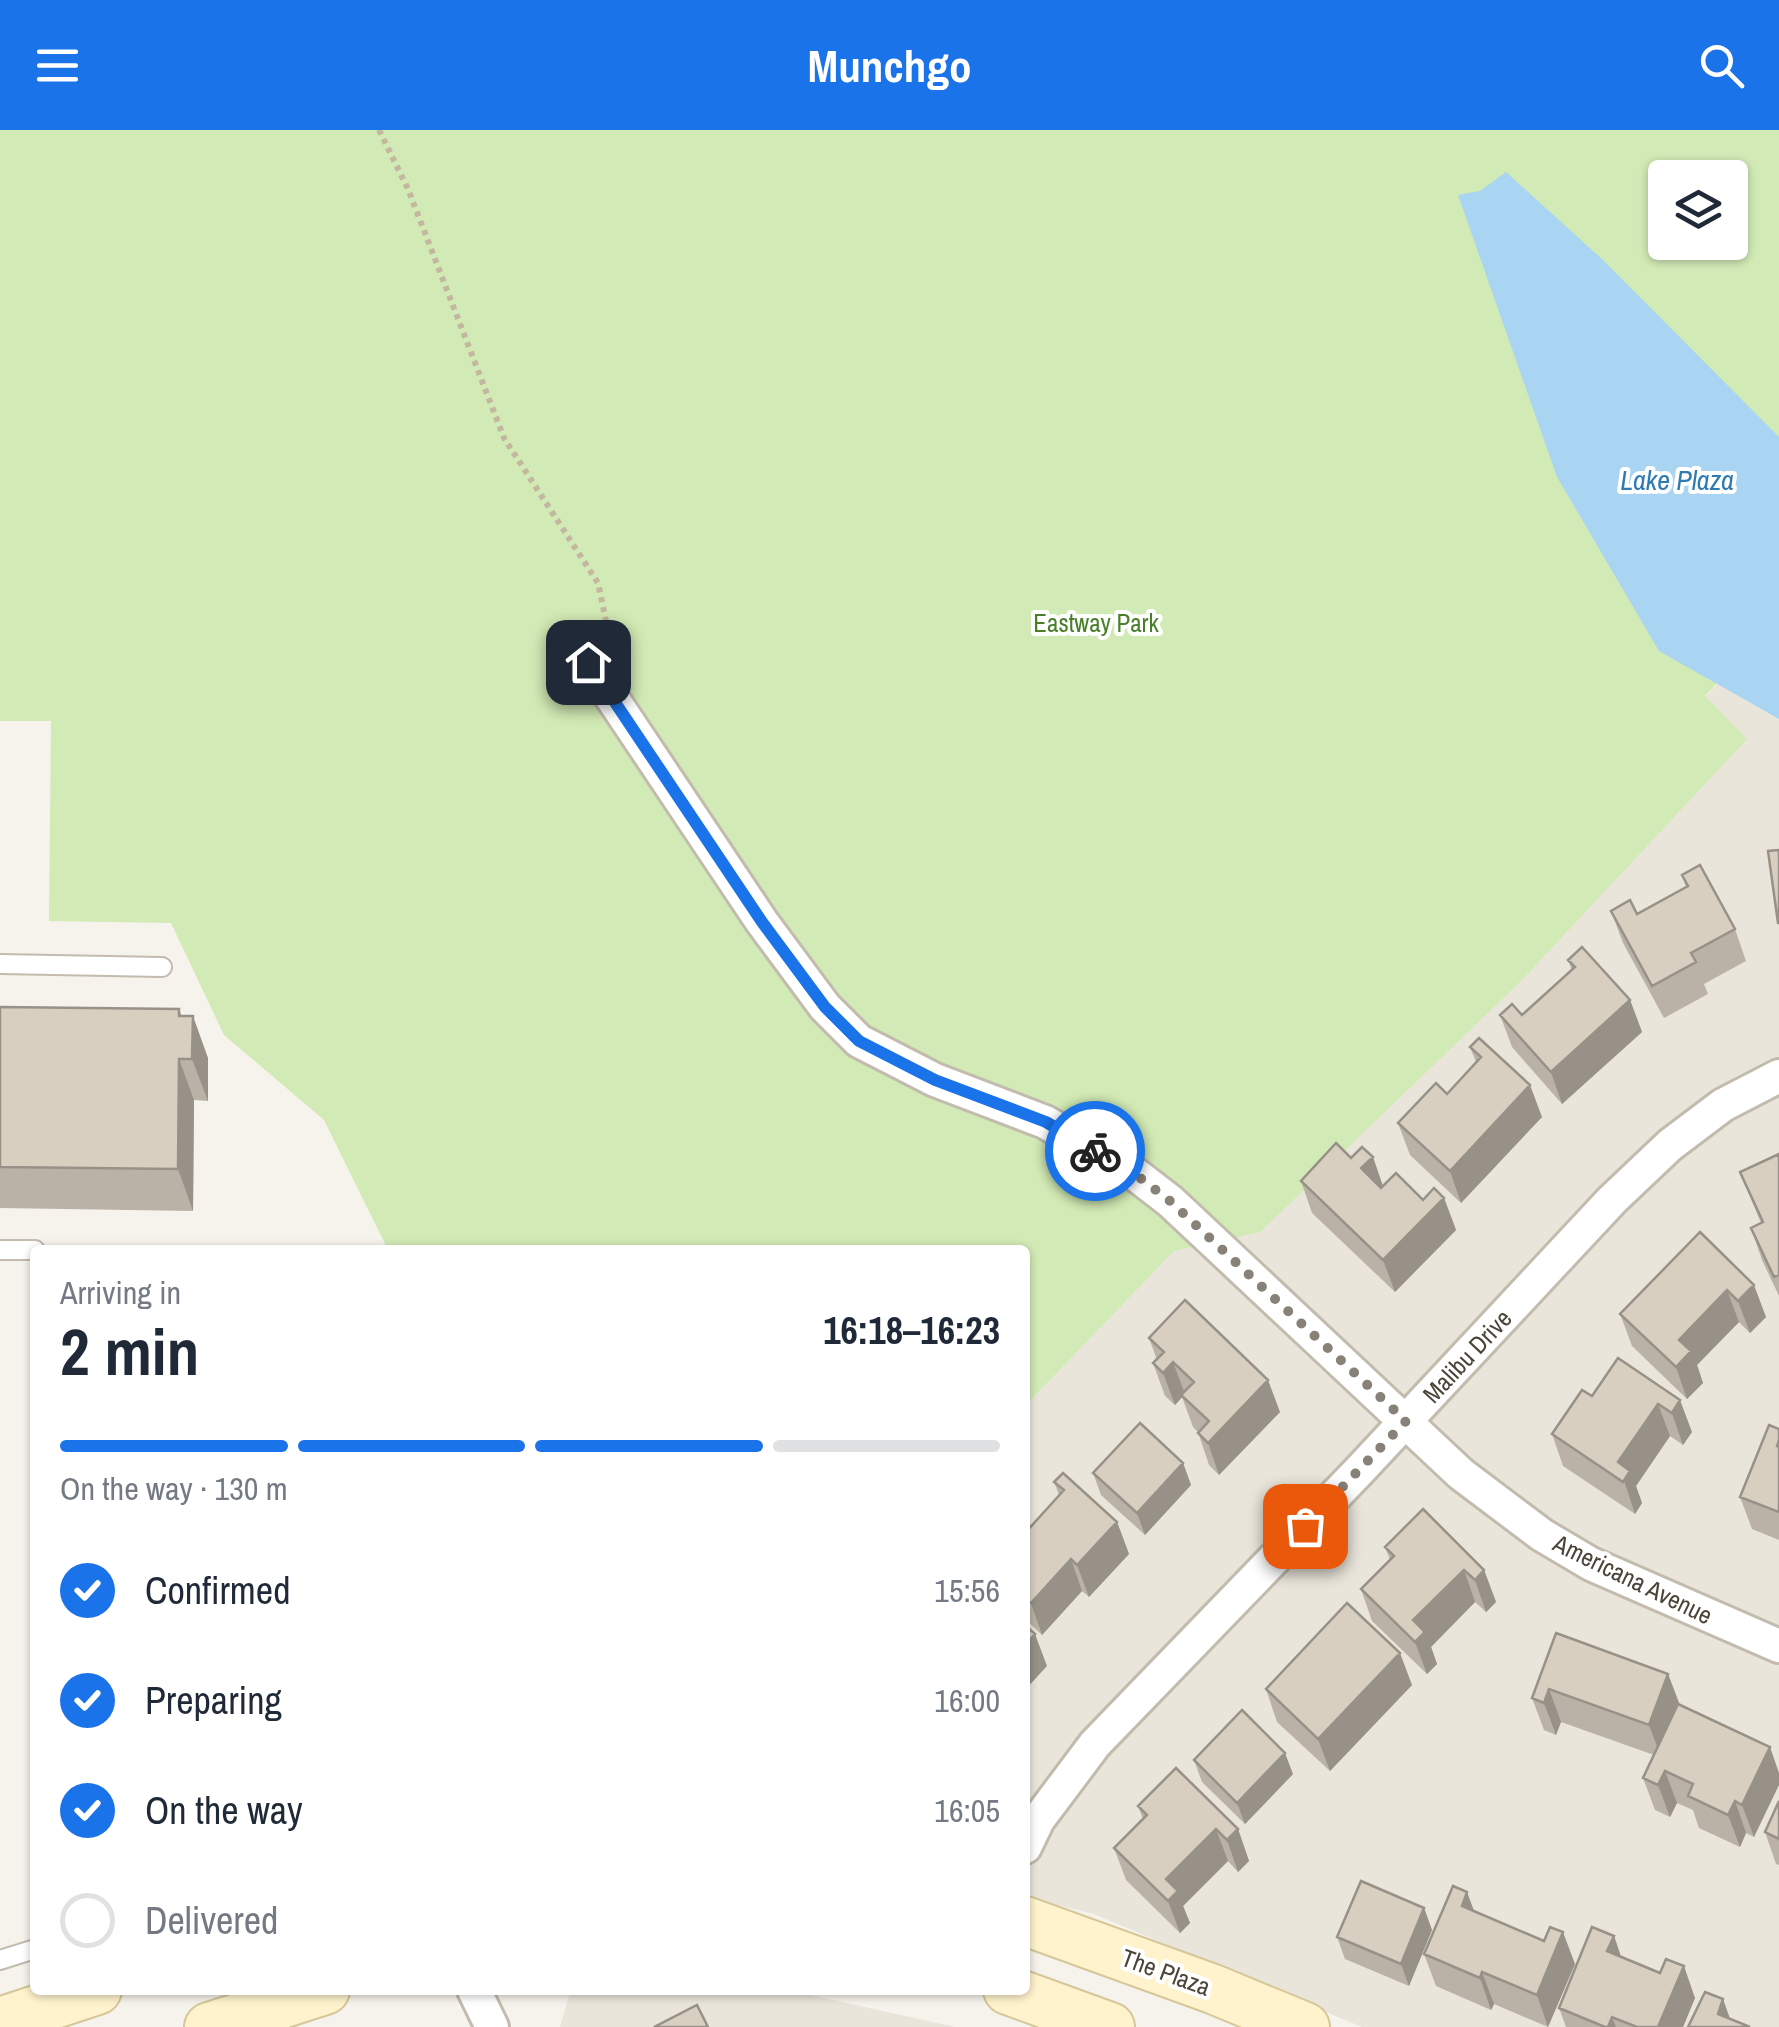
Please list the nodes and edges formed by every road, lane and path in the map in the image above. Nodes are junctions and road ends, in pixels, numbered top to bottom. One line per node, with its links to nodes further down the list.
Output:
1 (380, 130): 2 (path)
2 (588, 662): 8 (street, Americana Avenue)
3 (0, 964): 4 (lane)
4 (162, 967)
5 (1779, 1076): 8 (street, Malibu Drive)
6 (0, 1250): 7 (lane)
7 (30, 1250)
8 (1406, 1421): 9 (street, Americana Avenue); 10 (street, Malibu Drive)
9 (1779, 1646)
10 (1030, 1838)
11 (1030, 1923): 22 (main road, The Plaza)
12 (30, 1951): 13 (lane)
13 (0, 1960)
14 (81, 1995): 18 (main road)
15 (309, 1995): 19 (main road)
16 (476, 1995): 20 (street)
17 (1022, 1995): 21 (main road)
18 (0, 2022)
19 (209, 2027)
20 (492, 2027)
21 (1110, 2027)
22 (1305, 2027)

